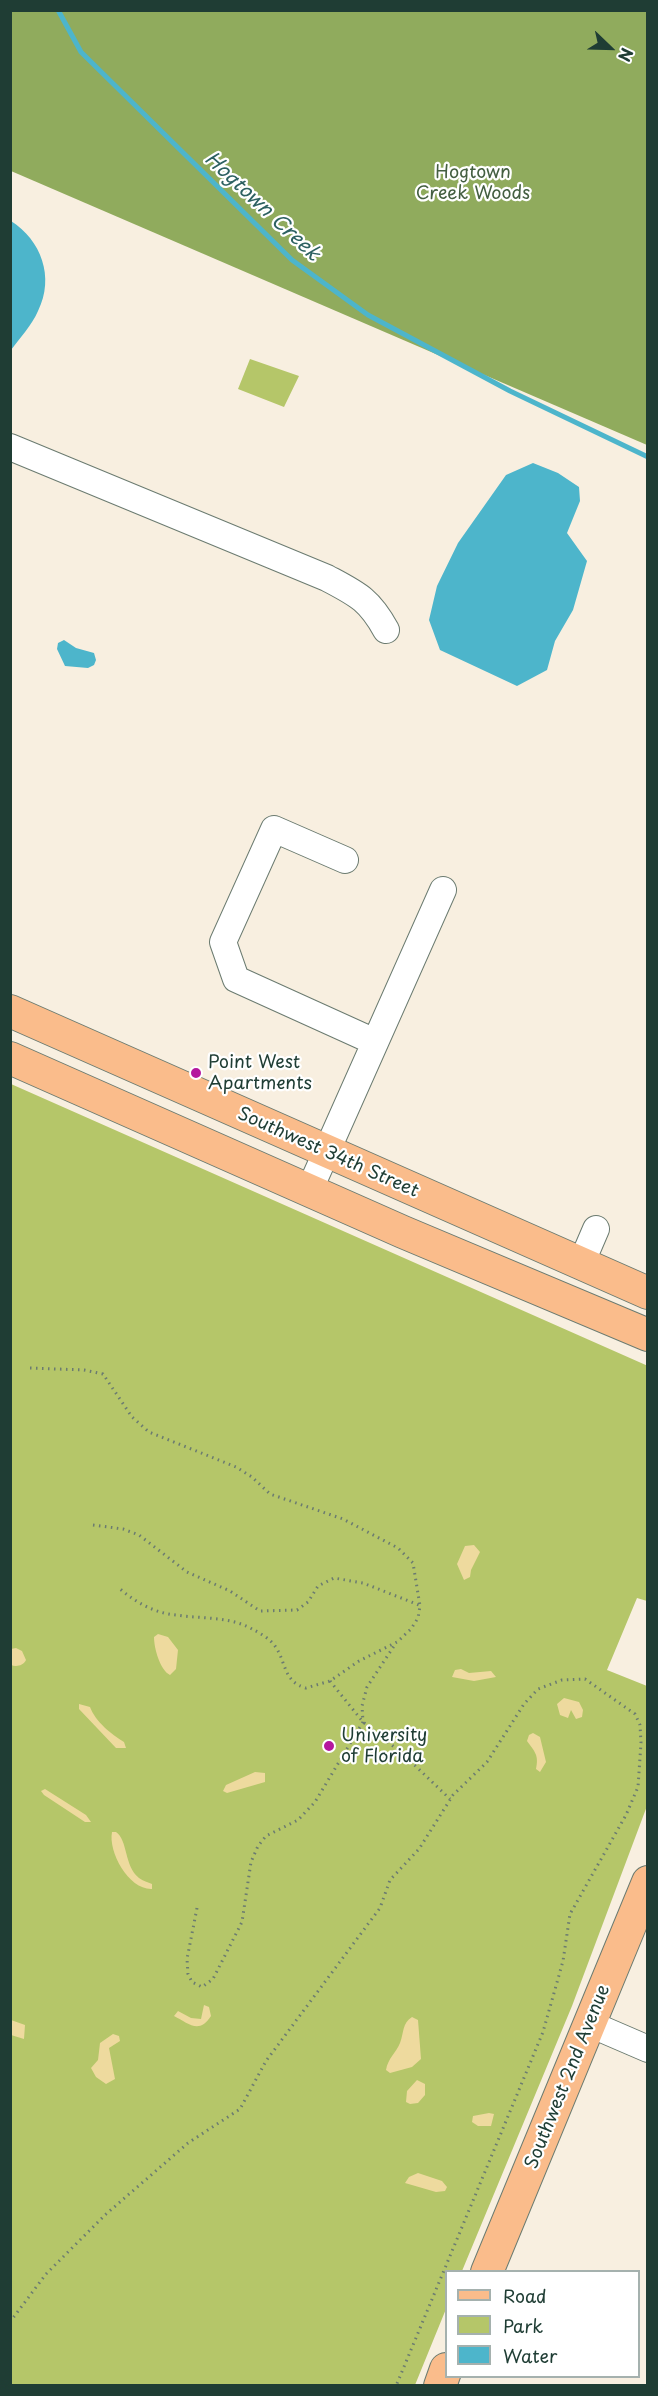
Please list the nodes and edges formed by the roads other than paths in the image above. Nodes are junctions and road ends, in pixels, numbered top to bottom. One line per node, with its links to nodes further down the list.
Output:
1 (10, 447): 2 (street)
2 (386, 630)
3 (345, 860): 6 (street)
4 (443, 890): 6 (street)
5 (10, 1011): 8 (main road, Southwest 34th Street)
6 (375, 1042): 8 (street)
7 (10, 1058): 9 (main road)
8 (326, 1152): 9 (street); 11 (main road, Southwest 34th Street)
9 (309, 1191): 13 (main road)
10 (596, 1229): 11 (street)
11 (581, 1264): 12 (main road, Southwest 34th Street)
12 (648, 1293)
13 (648, 1335)
14 (648, 1882): 15 (main road, Southwest 2nd Avenue)
15 (590, 2024): 16 (street); 17 (main road, Southwest 2nd Avenue)
16 (648, 2049)
17 (487, 2270)

